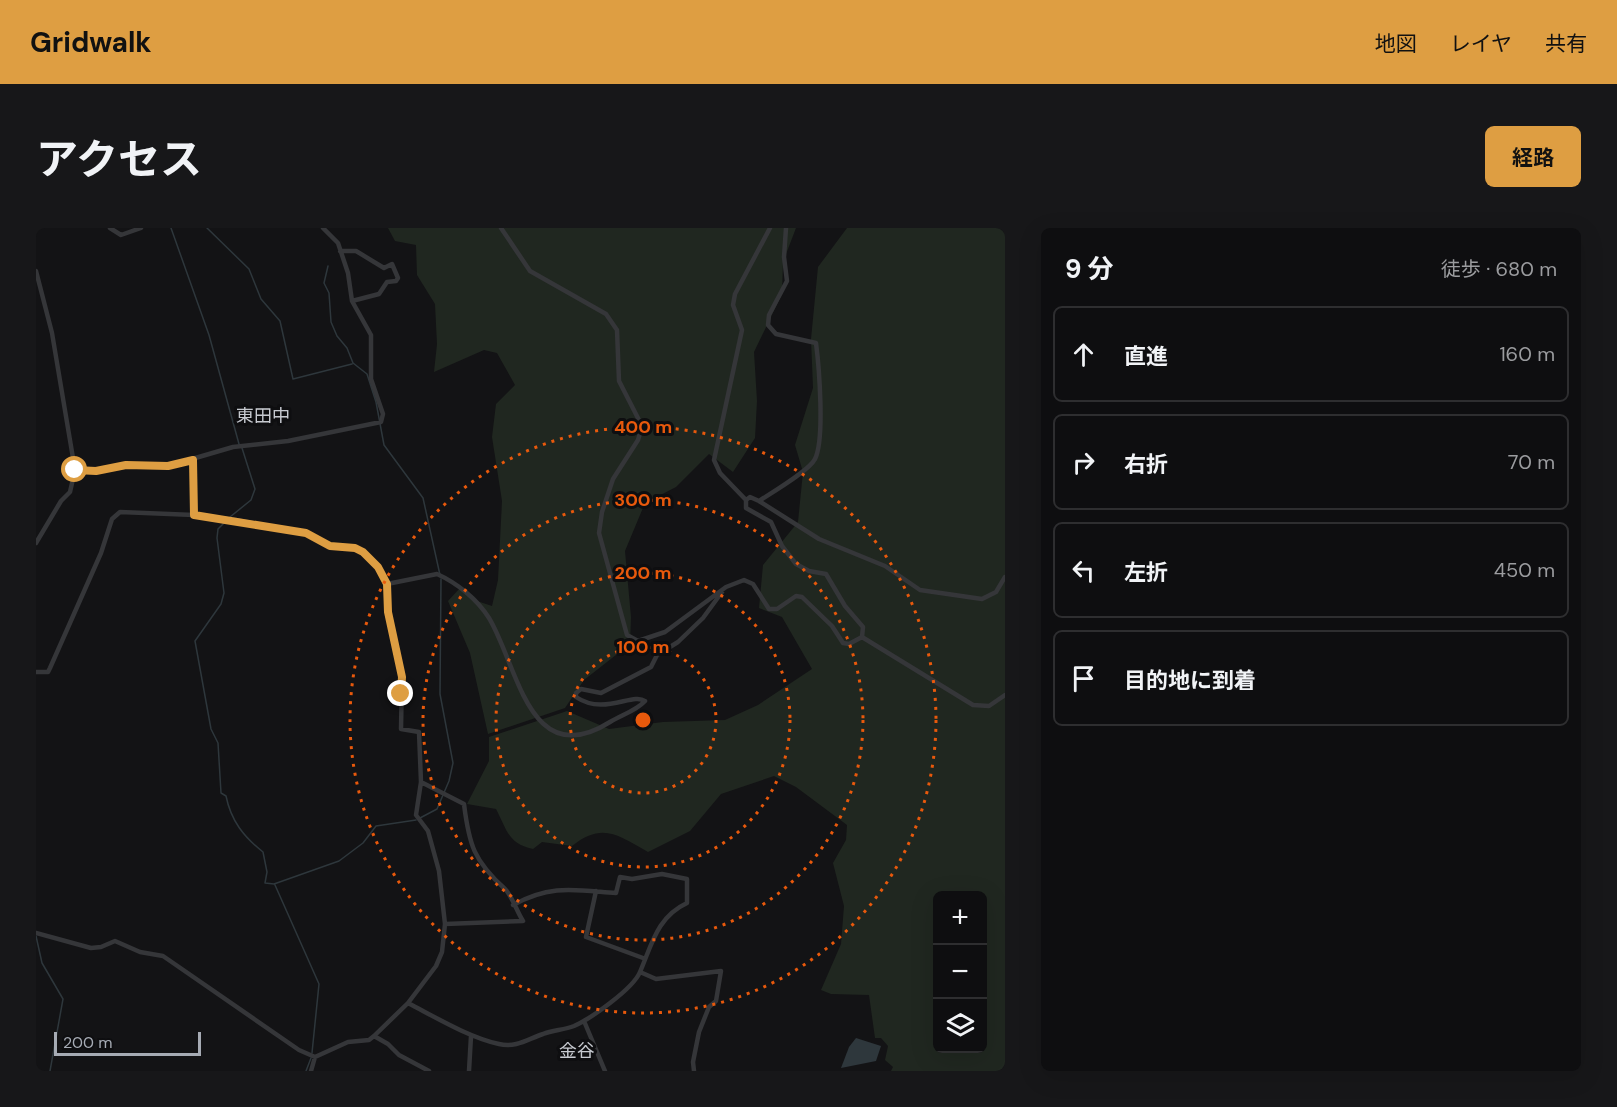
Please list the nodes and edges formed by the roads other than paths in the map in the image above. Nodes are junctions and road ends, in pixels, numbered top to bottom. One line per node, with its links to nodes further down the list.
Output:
1 (110, 228): 2 (street)
2 (141, 228)
3 (323, 228): 7 (street)
4 (501, 228): 18 (street)
5 (770, 228): 12 (street)
6 (786, 228): 13 (street)
7 (340, 251): 9 (street); 9 (street)
8 (36, 271): 11 (street)
9 (352, 301): 10 (street)
10 (193, 460): 11 (street); 14 (street)
11 (75, 470): 15 (street)
12 (746, 500): 13 (street); 19 (street)
13 (759, 501): 16 (street)
14 (194, 515): 17 (street); 20 (street)
15 (36, 543)
16 (1005, 577)
17 (387, 584): 18 (street); 22 (street)
18 (726, 587): 19 (street)
19 (862, 637): 21 (street)
20 (36, 672)
21 (1005, 695)
22 (420, 782): 24 (street); 25 (street)
23 (596, 891): 24 (street); 27 (street); 27 (street)
24 (513, 906): 25 (street)
25 (445, 924): 29 (street)
26 (36, 933): 33 (street)
27 (643, 958): 28 (street)
28 (640, 972): 30 (street); 38 (street)
29 (408, 1003): 31 (street); 32 (street)
30 (584, 1021): 32 (street); 37 (street)
31 (374, 1036): 33 (street); 35 (street)
32 (471, 1036): 36 (street)
33 (315, 1057): 34 (street)
34 (311, 1071)
35 (429, 1071)
36 (469, 1071)
37 (605, 1071)
38 (694, 1071)

